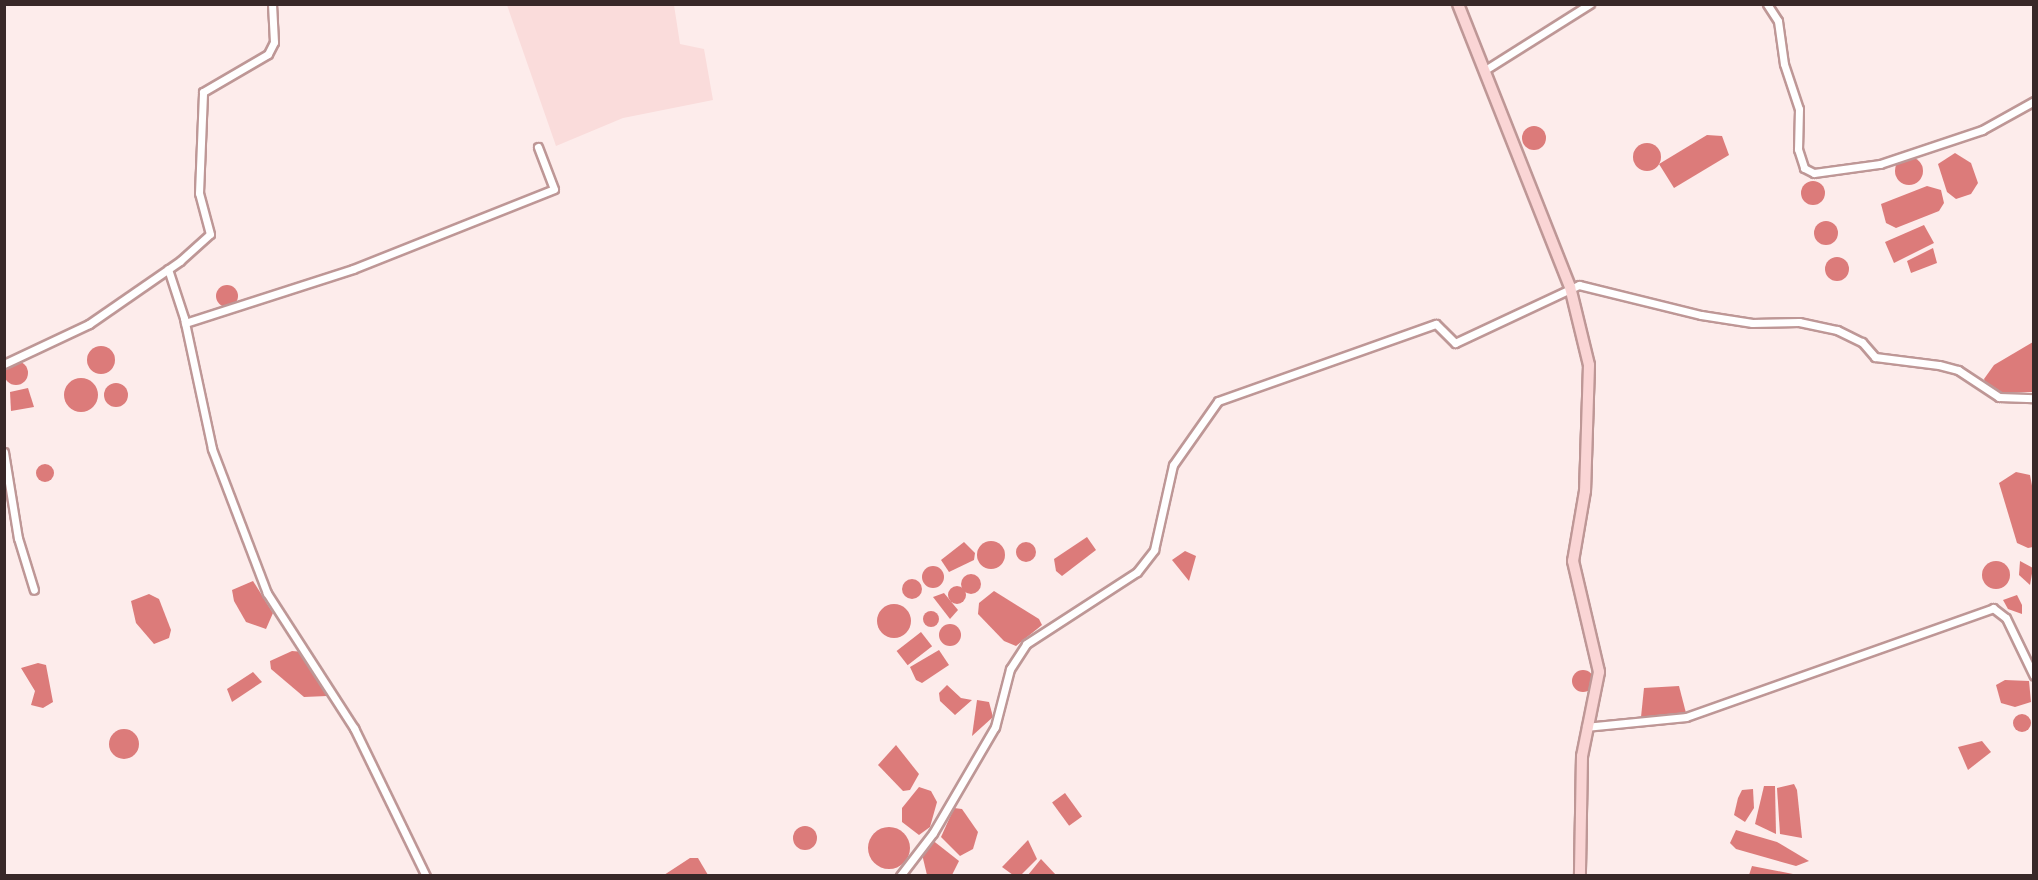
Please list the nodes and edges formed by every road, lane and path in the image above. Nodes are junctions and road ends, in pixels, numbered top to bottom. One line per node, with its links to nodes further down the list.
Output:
1 (272, 4): 8 (street)
2 (1458, 4): 5 (street)
3 (1590, 4): 5 (street)
4 (1767, 4): 6 (street)
5 (1485, 70): 9 (street)
6 (2034, 101)
7 (538, 147): 10 (street)
8 (168, 270): 10 (street); 11 (street)
9 (1570, 286): 12 (street); 16 (street); 18 (street)
10 (185, 323): 17 (street)
11 (4, 364)
12 (2034, 398)
13 (4, 452): 14 (street)
14 (34, 590)
15 (2034, 676): 16 (street)
16 (1586, 727): 19 (street)
17 (426, 876)
18 (900, 876)
19 (1580, 876)

